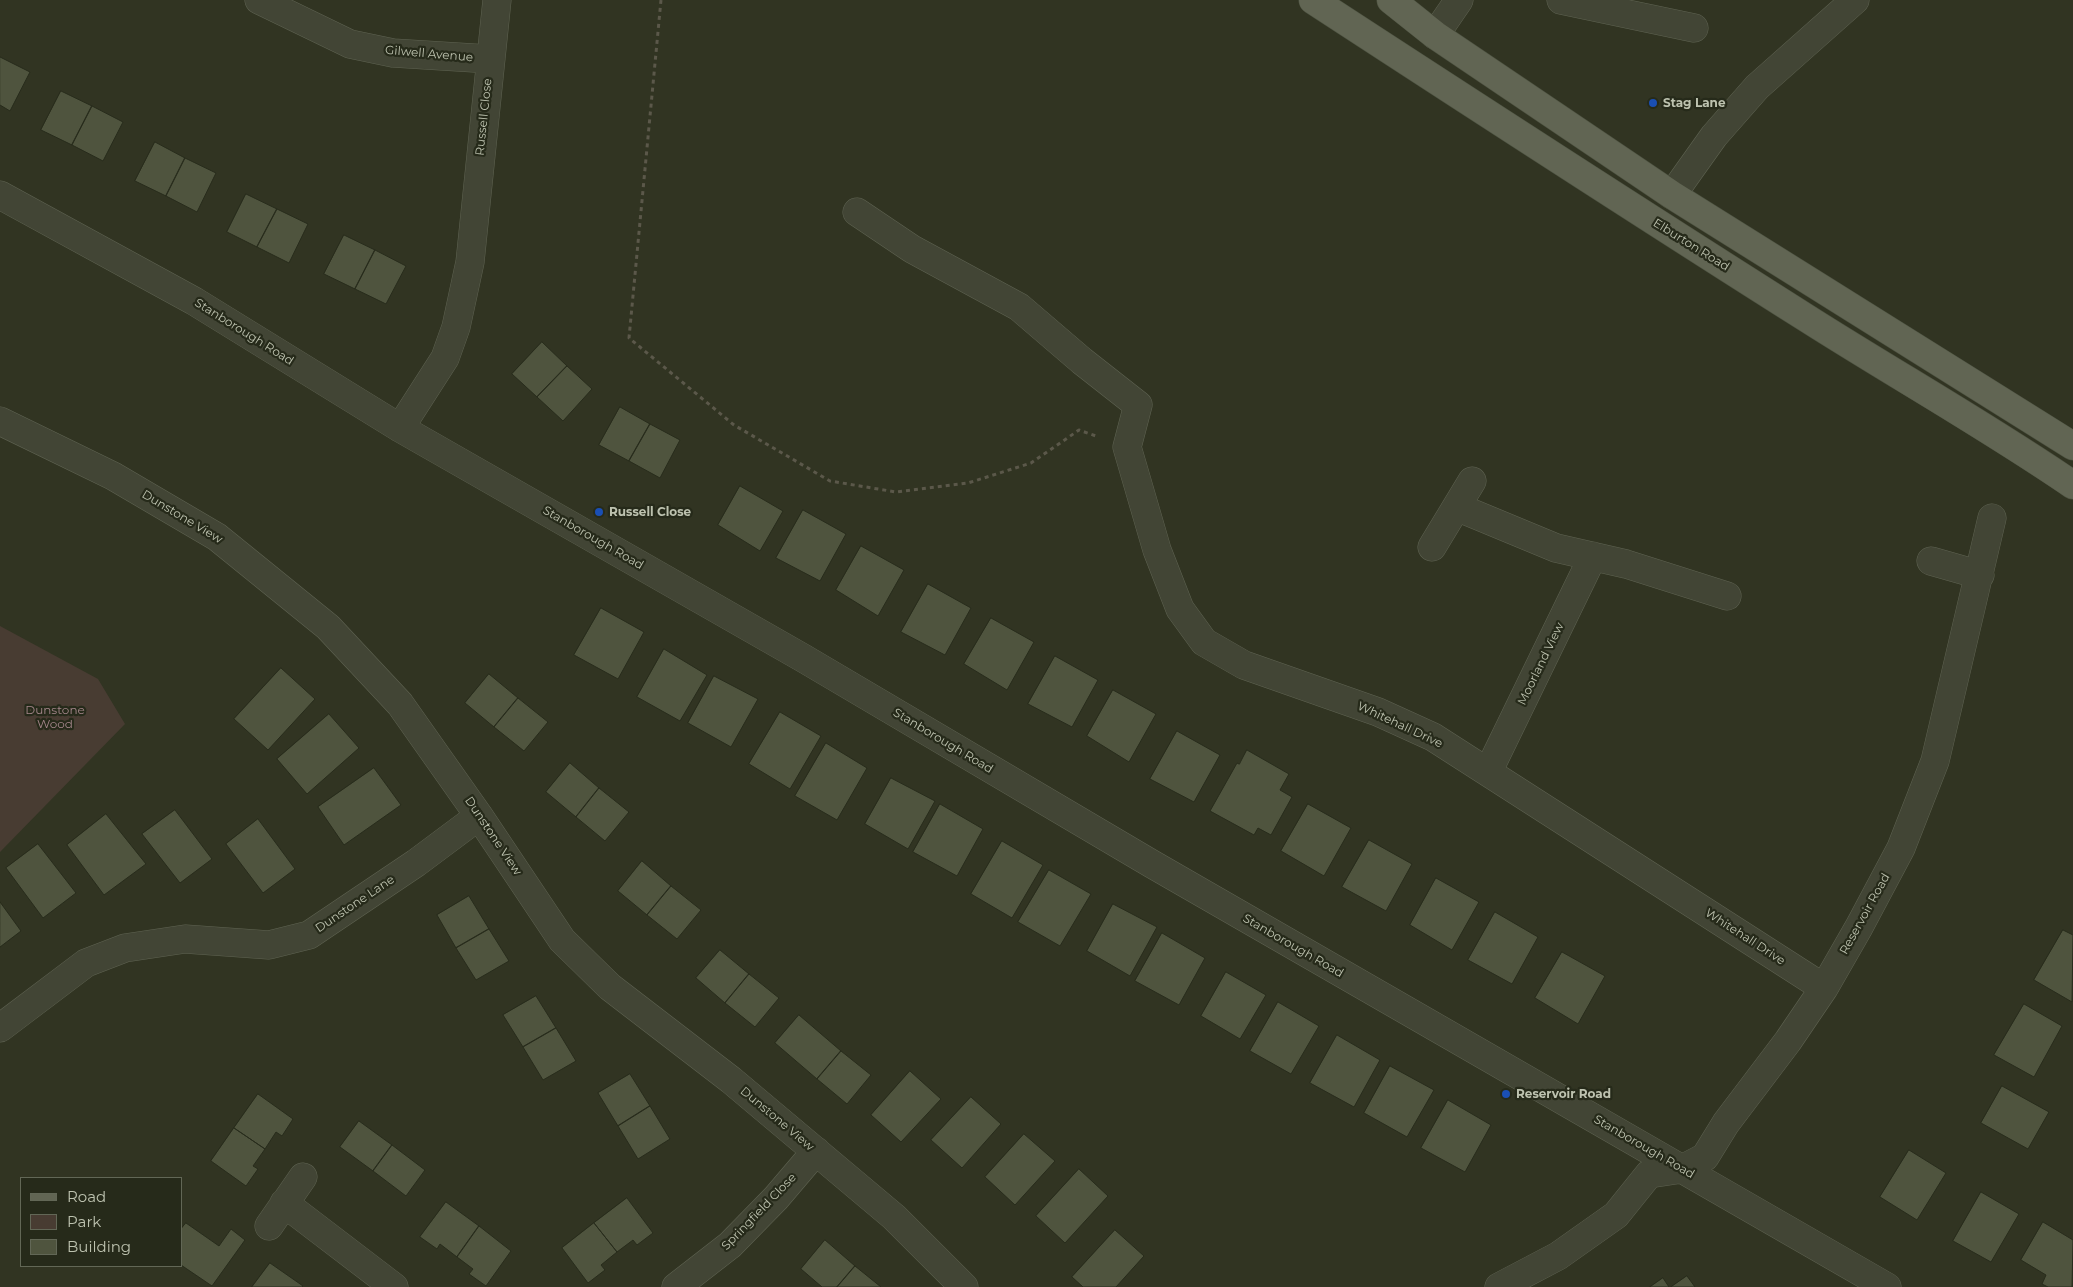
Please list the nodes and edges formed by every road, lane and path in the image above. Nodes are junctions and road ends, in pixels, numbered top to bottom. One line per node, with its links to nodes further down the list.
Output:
1 (259, 0): 11 (street, Gilwell Avenue)
2 (496, 0): 11 (street, Russell Close)
3 (662, 0): 18 (path)
4 (1313, 0): 20 (main road, Elburton Road)
5 (1391, 0): 10 (main road)
6 (1459, 0): 10 (street)
7 (1561, 0): 9 (street)
8 (1855, 0): 13 (street)
9 (1694, 28)
10 (1435, 34): 13 (main road)
11 (490, 59): 16 (street, Russell Close)
12 (0, 195): 16 (street, Stanborough Road)
13 (1672, 195): 17 (main road)
14 (857, 212): 18 (street, Whitehall Drive)
15 (0, 420): 29 (street, Dunstone View)
16 (400, 428): 33 (street, Stanborough Road)
17 (2073, 446)
18 (1128, 448): 28 (street, Whitehall Drive)
19 (1472, 481): 21 (street)
20 (2073, 485)
21 (1457, 507): 23 (street); 24 (street)
22 (1992, 518): 26 (street, Reservoir Road)
23 (1432, 547)
24 (1593, 556): 27 (street); 28 (street, Moorland View)
25 (1931, 561): 26 (street)
26 (1980, 574): 30 (street, Reservoir Road)
27 (1727, 596)
28 (1488, 772): 30 (street, Whitehall Drive)
29 (479, 816): 31 (street, Dunstone Lane); 32 (street, Dunstone View)
30 (1824, 988): 33 (street, Reservoir Road)
31 (0, 1028)
32 (816, 1151): 38 (street, Springfield Close); 39 (street, Dunstone View)
33 (1682, 1169): 40 (street, Reservoir Road); 41 (street, Stanborough Road)
34 (303, 1177): 35 (street)
35 (284, 1203): 36 (street); 37 (street)
36 (269, 1226)
37 (394, 1287)
38 (676, 1287)
39 (964, 1287)
40 (1499, 1287)
41 (1886, 1287)

